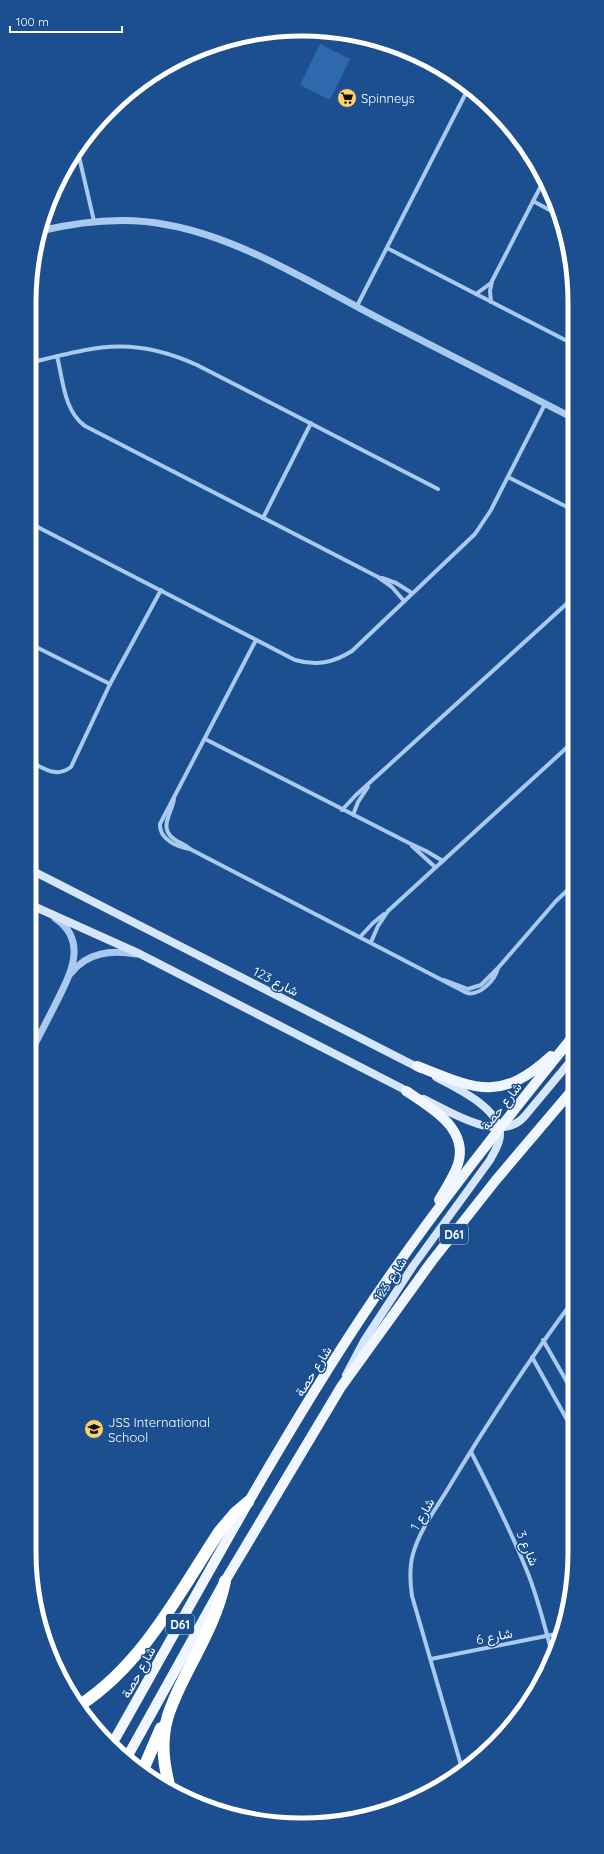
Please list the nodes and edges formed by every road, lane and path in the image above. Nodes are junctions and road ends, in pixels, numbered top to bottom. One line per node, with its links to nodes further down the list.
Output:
1 (466, 92): 8 (street)
2 (79, 157): 6 (street)
3 (541, 185): 4 (street)
4 (533, 201): 5 (street); 9 (street)
5 (552, 211)
6 (94, 221): 7 (street); 12 (street)
7 (46, 230)
8 (387, 248): 10 (street); 12 (street)
9 (492, 281): 10 (street); 11 (street)
10 (476, 294): 11 (street)
11 (492, 302): 13 (street)
12 (357, 306): 16 (street)
13 (568, 341)
14 (57, 356): 15 (street); 18 (street); 22 (street)
15 (36, 361)
16 (545, 404): 17 (street); 19 (street)
17 (568, 416)
18 (311, 423): 20 (street); 22 (street)
19 (508, 477): 21 (street); 26 (street)
20 (438, 489)
21 (568, 507)
22 (263, 518): 24 (street)
23 (36, 526): 25 (street)
24 (378, 577): 26 (street); 27 (street)
25 (161, 590): 29 (street); 31 (street)
26 (412, 593): 27 (street)
27 (404, 600): 29 (street)
28 (568, 603): 35 (street)
29 (256, 640): 32 (street)
30 (36, 647): 31 (street)
31 (110, 684): 34 (street)
32 (205, 739): 36 (street); 46 (street)
33 (568, 746): 39 (street)
34 (36, 765)
35 (371, 782): 36 (street); 37 (street)
36 (342, 810): 37 (street)
37 (353, 815): 38 (street)
38 (409, 843): 39 (street); 40 (street)
39 (442, 861): 40 (street)
40 (435, 867): 44 (street)
41 (36, 873): 54 (main road, شارع 123)
42 (568, 890): 47 (street)
43 (36, 908): 45 (main road)
44 (388, 911): 46 (street); 47 (street)
45 (47, 913): 48 (main road); 49 (street)
46 (360, 936): 47 (street)
47 (371, 942)
48 (140, 954): 49 (street); 55 (main road)
49 (70, 975): 51 (street)
50 (568, 1039): 54 (main road)
51 (36, 1042)
52 (568, 1042): 57 (main road, شارع حصة / D61)
53 (568, 1064): 57 (main road)
54 (417, 1066): 57 (main road, شارع 123)
55 (406, 1091): 57 (main road); 58 (main road)
56 (568, 1095): 63 (main road, D61)
57 (500, 1128): 58 (main road, شارع حصة / D61); 63 (main road, شارع 123)
58 (414, 1243): 66 (main road, شارع حصة / D61)
59 (568, 1306): 60 (street, شارع 1)
60 (543, 1340): 61 (street, شارع 1); 62 (street)
61 (532, 1357): 64 (street); 65 (street, شارع 1)
62 (568, 1384)
63 (341, 1387): 67 (main road, D61)
64 (568, 1421)
65 (471, 1452): 69 (street, شارع 3); 71 (street, شارع 1)
66 (248, 1502): 72 (highway); 74 (main road, شارع حصة / D61)
67 (225, 1581): 73 (highway); 75 (main road, D61)
68 (555, 1634): 69 (street, شارع 6)
69 (548, 1636): 70 (street, شارع 3); 71 (street, شارع 6)
70 (551, 1647)
71 (432, 1659): 76 (street, شارع 1)
72 (83, 1703)
73 (168, 1713): 77 (highway); 78 (highway)
74 (114, 1740)
75 (129, 1754)
76 (461, 1765)
77 (145, 1766)
78 (168, 1781)

